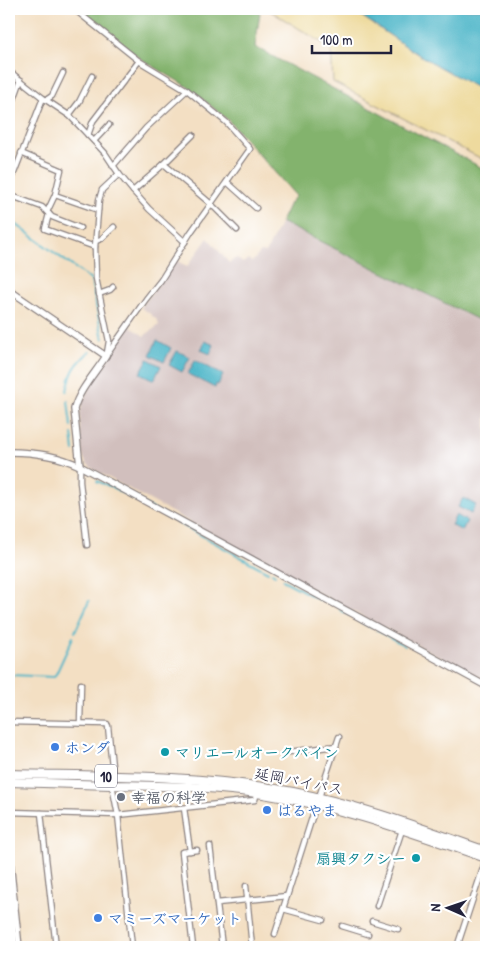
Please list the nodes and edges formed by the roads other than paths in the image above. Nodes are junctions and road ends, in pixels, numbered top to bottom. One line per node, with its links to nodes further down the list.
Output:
1 (74, 9): 2 (street)
2 (139, 61): 7 (street); 12 (street)
3 (9, 71): 6 (street)
4 (63, 73): 8 (street)
5 (92, 76): 10 (street)
6 (21, 80): 8 (street); 9 (street)
7 (187, 90): 17 (street); 20 (street)
8 (45, 99): 10 (street); 15 (street)
9 (9, 101)
10 (70, 115): 12 (street)
11 (109, 125): 14 (street)
12 (88, 134): 14 (street)
13 (193, 135): 16 (street)
14 (94, 141): 17 (street)
15 (21, 153): 18 (street); 24 (street)
16 (164, 164): 22 (street); 25 (street)
17 (113, 166): 19 (street)
18 (11, 170): 21 (street)
19 (119, 174): 22 (street); 27 (street)
20 (227, 182): 25 (street); 26 (street)
21 (9, 186)
22 (133, 192): 33 (street)
23 (9, 195): 28 (street)
24 (55, 195): 27 (street); 28 (street)
25 (211, 204): 31 (street); 33 (street)
26 (256, 208)
27 (98, 210): 32 (street)
28 (48, 213): 30 (street); 34 (street)
29 (114, 227): 32 (street)
30 (80, 228)
31 (237, 230)
32 (96, 241): 34 (street)
33 (185, 242): 38 (street)
34 (95, 247): 37 (street)
35 (113, 287): 37 (street)
36 (9, 290): 38 (street)
37 (99, 294): 38 (street)
38 (106, 356): 40 (street)
39 (9, 452): 40 (street)
40 (80, 466): 41 (street); 43 (street)
41 (87, 545)
42 (81, 684): 45 (street)
43 (486, 686)
44 (9, 722): 45 (street)
45 (80, 723): 50 (street)
46 (339, 737): 47 (street)
47 (336, 746): 48 (street); 53 (street)
48 (289, 752)
49 (9, 774): 50 (highway, 延岡バイパス / 10)
50 (112, 781): 51 (highway, 延岡バイパス / 10); 52 (highway, 延岡バイパス / 10); 57 (street)
51 (9, 782)
52 (257, 789): 53 (highway, 延岡バイパス / 10); 54 (street)
53 (318, 801): 58 (highway, 延岡バイパス / 10); 61 (highway, 延岡バイパス / 10); 66 (street)
54 (184, 808): 57 (street); 62 (street)
55 (9, 812): 56 (street)
56 (41, 813): 57 (street); 80 (street)
57 (118, 815): 81 (street)
58 (402, 830): 64 (highway, 延岡バイパス / 10); 69 (street)
59 (210, 846): 68 (street)
60 (197, 850): 62 (street)
61 (486, 850)
62 (190, 851): 82 (street)
63 (9, 854): 74 (street)
64 (486, 858): 85 (street)
65 (246, 886): 67 (street)
66 (287, 896): 67 (street); 70 (street)
67 (247, 900): 68 (street); 84 (street)
68 (217, 903): 83 (street)
69 (377, 906)
70 (283, 909): 71 (street); 77 (street)
71 (323, 920)
72 (372, 920): 76 (street)
73 (9, 925): 74 (street)
74 (16, 925): 79 (street)
75 (342, 926): 78 (street)
76 (398, 929)
77 (275, 934)
78 (368, 934)
79 (19, 947)
80 (56, 947)
81 (132, 947)
82 (193, 947)
83 (222, 947)
84 (252, 947)
85 (457, 947)

